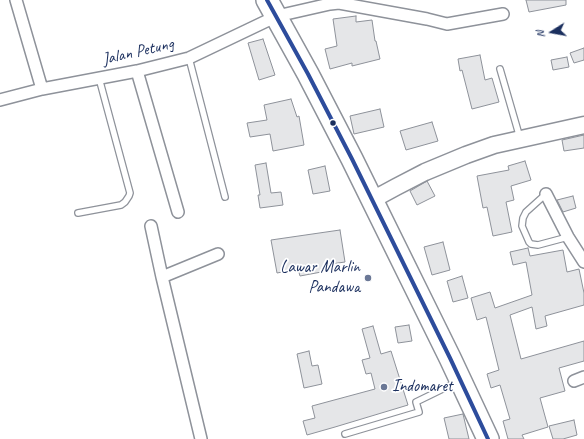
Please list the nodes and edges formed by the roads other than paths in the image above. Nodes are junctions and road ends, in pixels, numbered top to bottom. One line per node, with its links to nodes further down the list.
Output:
1 (16, 0): 8 (street)
2 (272, 8): 3 (street, Jalan Petung); 4 (street, Jalan Petung); 14 (highway)
3 (503, 14)
4 (189, 58): 6 (street, Jalan Petung); 13 (lane)
5 (500, 69): 11 (lane)
6 (137, 71): 7 (street, Jalan Petung); 15 (street)
7 (99, 78): 8 (street, Jalan Petung); 16 (lane)
8 (42, 89): 9 (street, Jalan Petung)
9 (0, 100)
10 (584, 125): 11 (street)
11 (520, 140): 14 (street)
12 (546, 194): 18 (street); 18 (lane)
13 (224, 197)
14 (372, 200): 22 (highway)
15 (178, 212)
16 (78, 213)
17 (151, 226): 21 (street)
18 (568, 238): 20 (street)
19 (218, 254): 21 (street)
20 (584, 262)
21 (162, 277): 24 (street)
22 (461, 381): 23 (lane); 25 (highway)
23 (345, 434)
24 (201, 439)
25 (488, 439)

